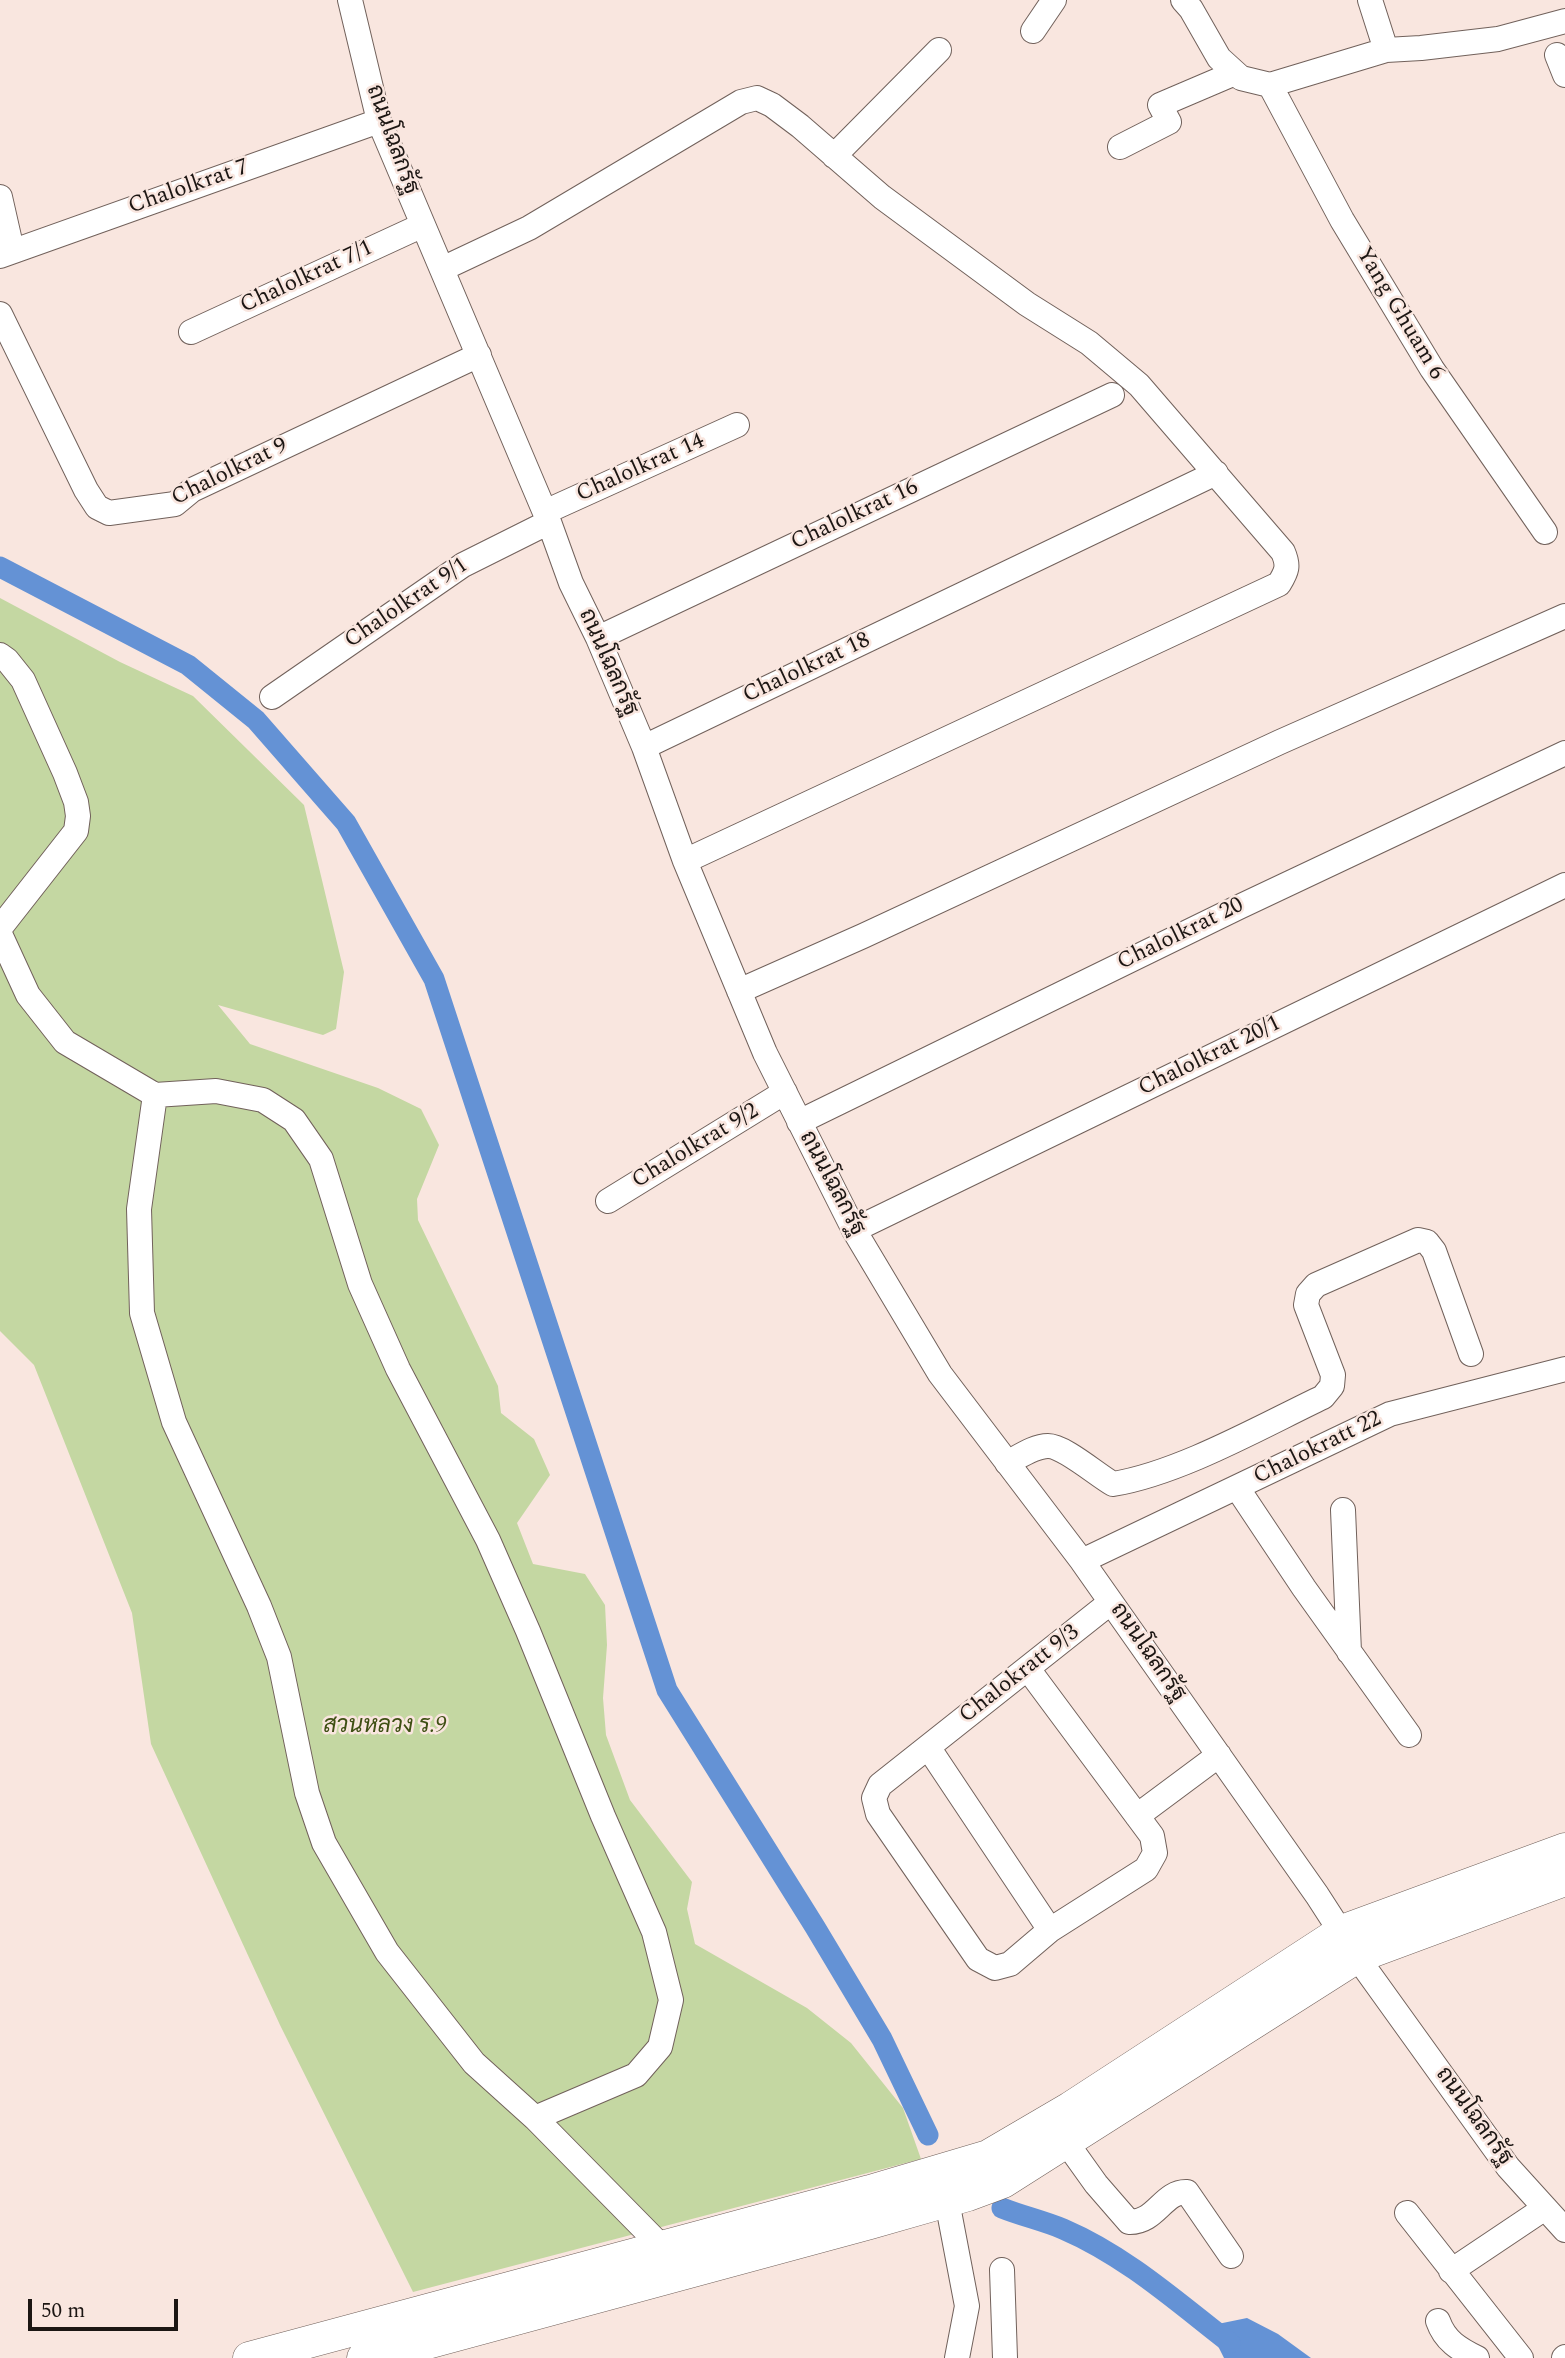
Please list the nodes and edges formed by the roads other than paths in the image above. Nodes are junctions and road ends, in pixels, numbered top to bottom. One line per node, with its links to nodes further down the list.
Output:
1 (349, 0): 11 (street, ถนนโฉลกรัฐ)
2 (1054, 0): 6 (street)
3 (1183, 0): 9 (street)
4 (1370, 0): 8 (street)
5 (1565, 21): 8 (street)
6 (1033, 30)
7 (939, 50): 13 (street)
8 (1386, 50): 10 (street)
9 (1235, 73): 10 (street); 12 (street)
10 (1270, 85): 25 (street, Yang Ghuam 6)
11 (379, 121): 15 (street, ถนนโฉลกรัฐ); 16 (street, Chalolkrat 7)
12 (1120, 146)
13 (834, 156): 17 (street); 23 (street)
14 (0, 197): 16 (street)
15 (423, 225): 17 (street, ถนนโฉลกรัฐ); 19 (street, Chalolkrat 7/1)
16 (6, 253)
17 (442, 269): 20 (street, ถนนโฉลกรัฐ)
18 (0, 314): 20 (street, Chalolkrat 9)
19 (191, 332)
20 (479, 355): 24 (street, ถนนโฉลกรัฐ)
21 (1112, 395): 27 (street, Chalolkrat 16)
22 (737, 425): 24 (street, Chalolkrat 14)
23 (1216, 473): 30 (street, Chalolkrat 18); 32 (street)
24 (547, 517): 27 (street, ถนนโฉลกรัฐ); 29 (street, Chalolkrat 9/1)
25 (1545, 532)
26 (1565, 617): 36 (street)
27 (598, 638): 30 (street, ถนนโฉลกรัฐ)
28 (0, 655): 34 (street)
29 (272, 697)
30 (644, 747): 32 (street, ถนนโฉลกรัฐ)
31 (1565, 752): 39 (street, Chalolkrat 20)
32 (685, 861): 36 (street, ถนนโฉลกรัฐ)
33 (1565, 885): 41 (street, Chalolkrat 20/1)
34 (0, 928)
35 (0, 934): 38 (street)
36 (739, 991): 37 (street, ถนนโฉลกรัฐ)
37 (785, 1092): 39 (street, ถนนโฉลกรัฐ); 40 (street, Chalolkrat 9/2)
38 (155, 1095): 59 (street); 59 (street)
39 (799, 1122): 41 (street, ถนนโฉลกรัฐ)
40 (608, 1201)
41 (854, 1230): 44 (street, ถนนโฉลกรัฐ)
42 (1471, 1354): 44 (street)
43 (1565, 1369): 45 (street, Chalokratt 22)
44 (1007, 1463): 47 (street, ถนนโฉลกรัฐ)
45 (1238, 1489): 47 (street, Chalokratt 22); 49 (street)
46 (1343, 1510): 49 (street)
47 (1082, 1561): 48 (street, ถนนโฉลกรัฐ)
48 (1111, 1602): 50 (street, Chalokratt 9/3); 53 (street, ถนนโฉลกรัฐ)
49 (1349, 1652): 51 (street)
50 (1028, 1669): 52 (street, Chalokratt 9/3); 54 (street)
51 (1409, 1735)
52 (928, 1747): 57 (street); 57 (street, Chalokratt 9/3)
53 (1219, 1755): 54 (street); 58 (street, ถนนโฉลกรัฐ)
54 (1137, 1816): 57 (street)
55 (1565, 1849): 58 (main road)
56 (1565, 1880): 58 (main road)
57 (1049, 1930)
58 (1349, 1944): 60 (main road); 62 (street, ถนนโฉลกรัฐ); 65 (main road)
59 (535, 2118): 65 (street)
60 (1066, 2142): 61 (main road); 66 (street)
61 (947, 2201): 70 (main road); 73 (street)
62 (1545, 2208): 64 (street, ถนนโฉลกรัฐ); 68 (street)
63 (1407, 2213): 68 (street)
64 (1565, 2230)
65 (662, 2247): 71 (main road)
66 (1231, 2256)
67 (1002, 2270): 74 (street)
68 (1451, 2271): 76 (street)
69 (1438, 2321): 75 (street)
70 (401, 2354): 72 (main road)
71 (249, 2358)
72 (363, 2358)
73 (957, 2358)
74 (1005, 2358)
75 (1477, 2358)
76 (1521, 2358)

